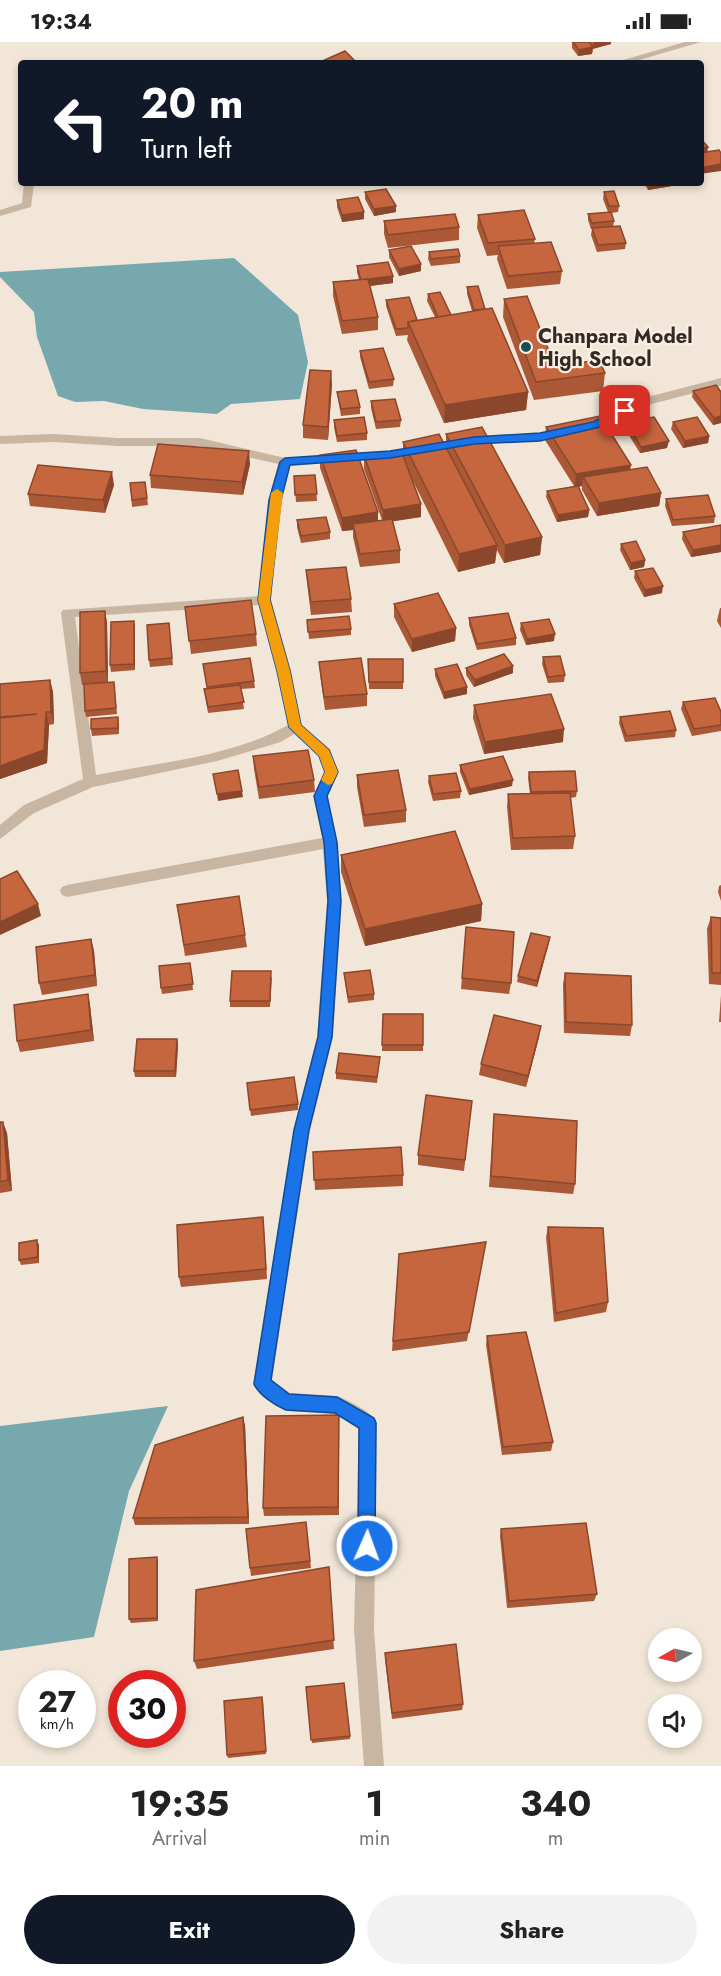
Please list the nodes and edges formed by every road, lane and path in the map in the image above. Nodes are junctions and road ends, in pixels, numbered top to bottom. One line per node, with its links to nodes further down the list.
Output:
1 (696, 42): 2 (street)
2 (629, 60)
3 (29, 186): 4 (street)
4 (0, 213)
5 (721, 382): 7 (street)
6 (0, 440): 7 (street)
7 (285, 462): 8 (street)
8 (264, 600): 9 (street); 10 (street)
9 (295, 727): 10 (street); 12 (street)
10 (90, 782): 11 (street)
11 (0, 833)
12 (330, 842): 13 (street); 14 (street)
13 (67, 891)
14 (374, 1766)

